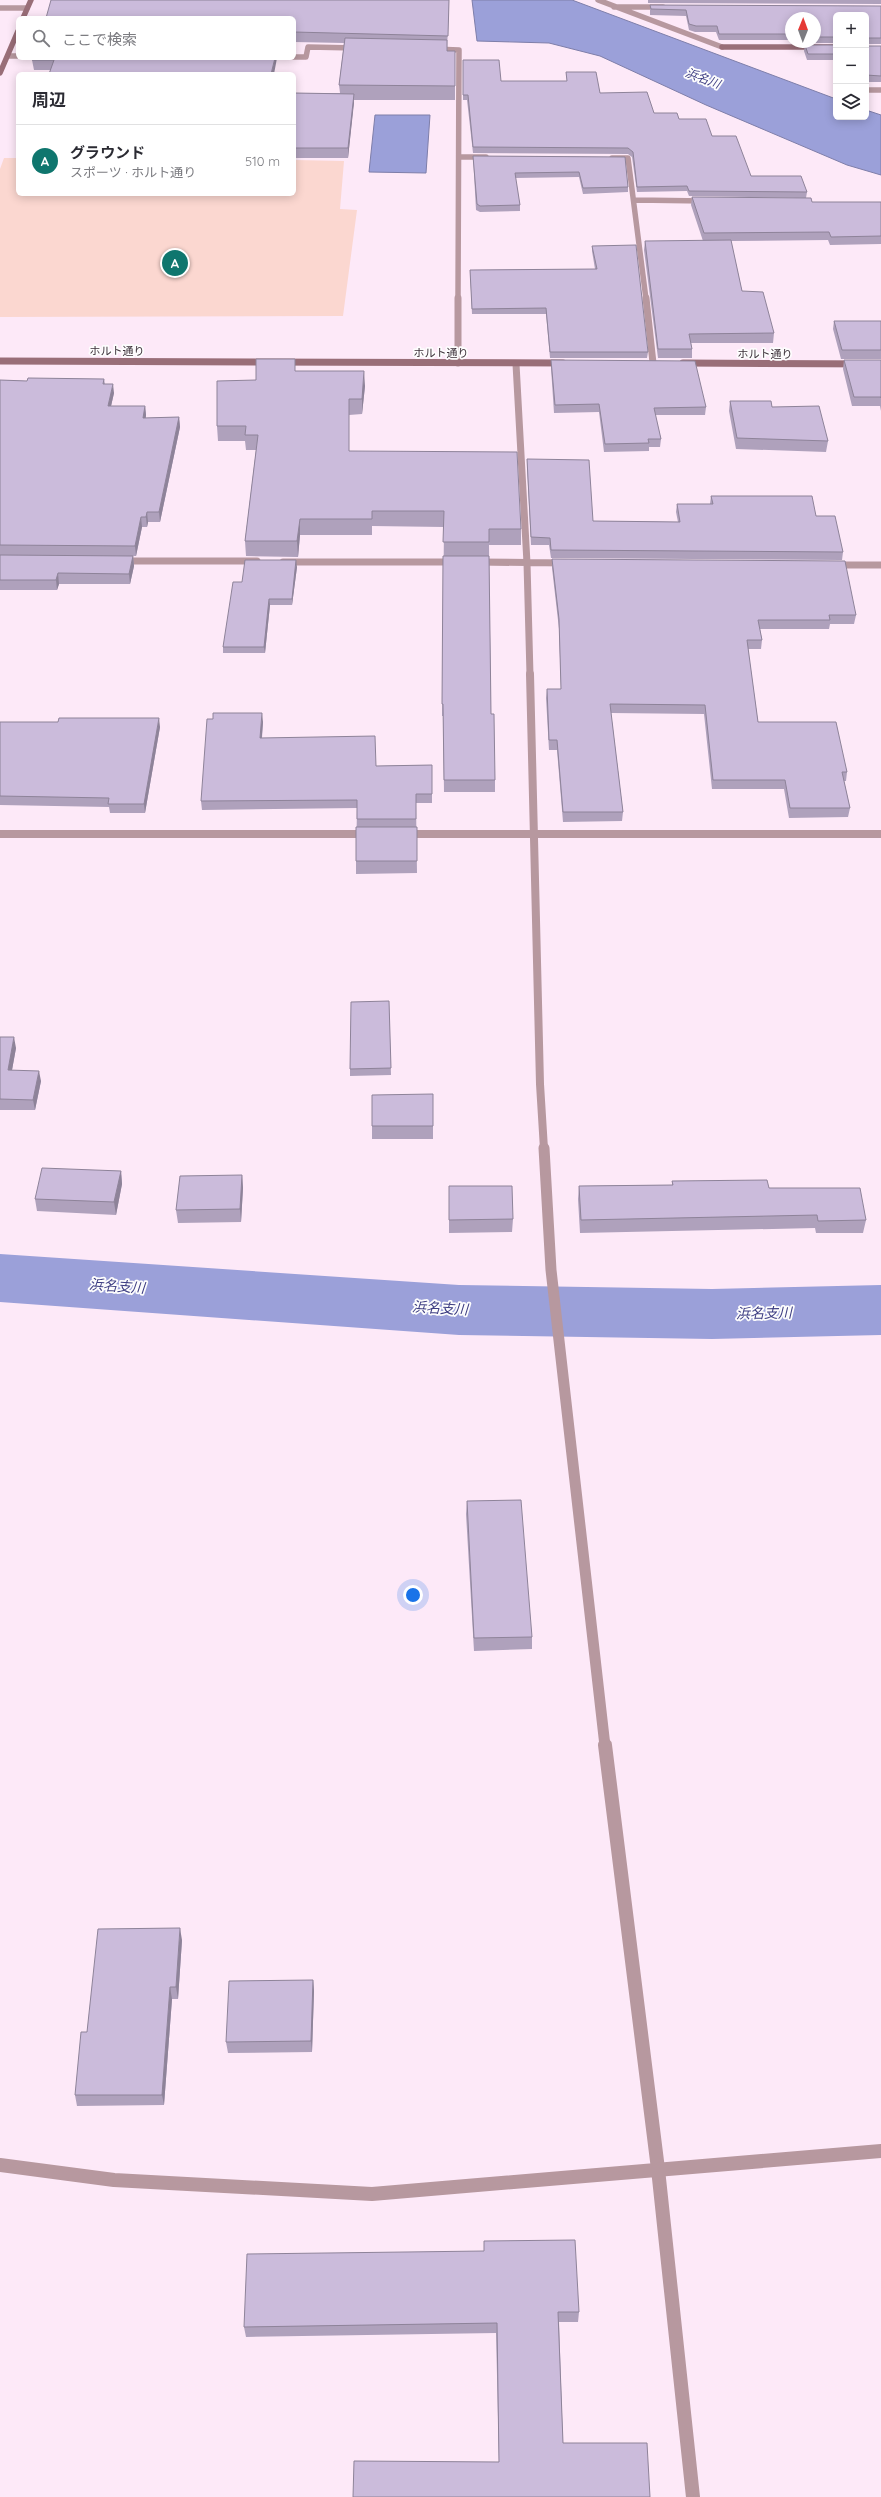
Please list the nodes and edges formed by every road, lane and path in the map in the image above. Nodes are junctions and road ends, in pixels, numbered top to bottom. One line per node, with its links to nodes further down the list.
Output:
1 (31, 0): 6 (street)
2 (598, 0): 3 (street)
3 (614, 7): 4 (street); 9 (street)
4 (669, 7)
5 (0, 8): 6 (street)
6 (27, 8): 7 (street)
7 (24, 16)
8 (16, 36): 12 (street)
9 (833, 47)
10 (363, 48): 14 (street)
11 (427, 49): 18 (street)
12 (8, 56): 13 (street); 15 (street)
13 (16, 56)
14 (296, 57)
15 (0, 73)
16 (869, 90): 17 (street)
17 (881, 90)
18 (460, 157): 19 (street); 24 (street)
19 (492, 158)
20 (604, 158): 21 (street)
21 (635, 200): 22 (street); 27 (street)
22 (715, 201)
23 (0, 361): 24 (street, ホルト通り)
24 (458, 363): 30 (street, ホルト通り)
25 (569, 363): 30 (street, ホルト通り)
26 (646, 363): 27 (street)
27 (653, 363): 28 (street)
28 (661, 363)
29 (677, 363): 31 (street, ホルト通り)
30 (516, 364): 37 (street)
31 (881, 364)
32 (112, 561): 33 (street)
33 (263, 561)
34 (271, 562): 35 (street)
35 (463, 562)
36 (471, 562): 37 (street)
37 (527, 563): 38 (street); 44 (street)
38 (573, 563)
39 (827, 565): 40 (street)
40 (881, 565)
41 (0, 834): 42 (street)
42 (376, 834)
43 (392, 834): 44 (street)
44 (535, 834): 45 (street); 48 (street)
45 (881, 834)
46 (881, 2151): 48 (street)
47 (0, 2165): 48 (street)
48 (658, 2169): 49 (street)
49 (693, 2497)

